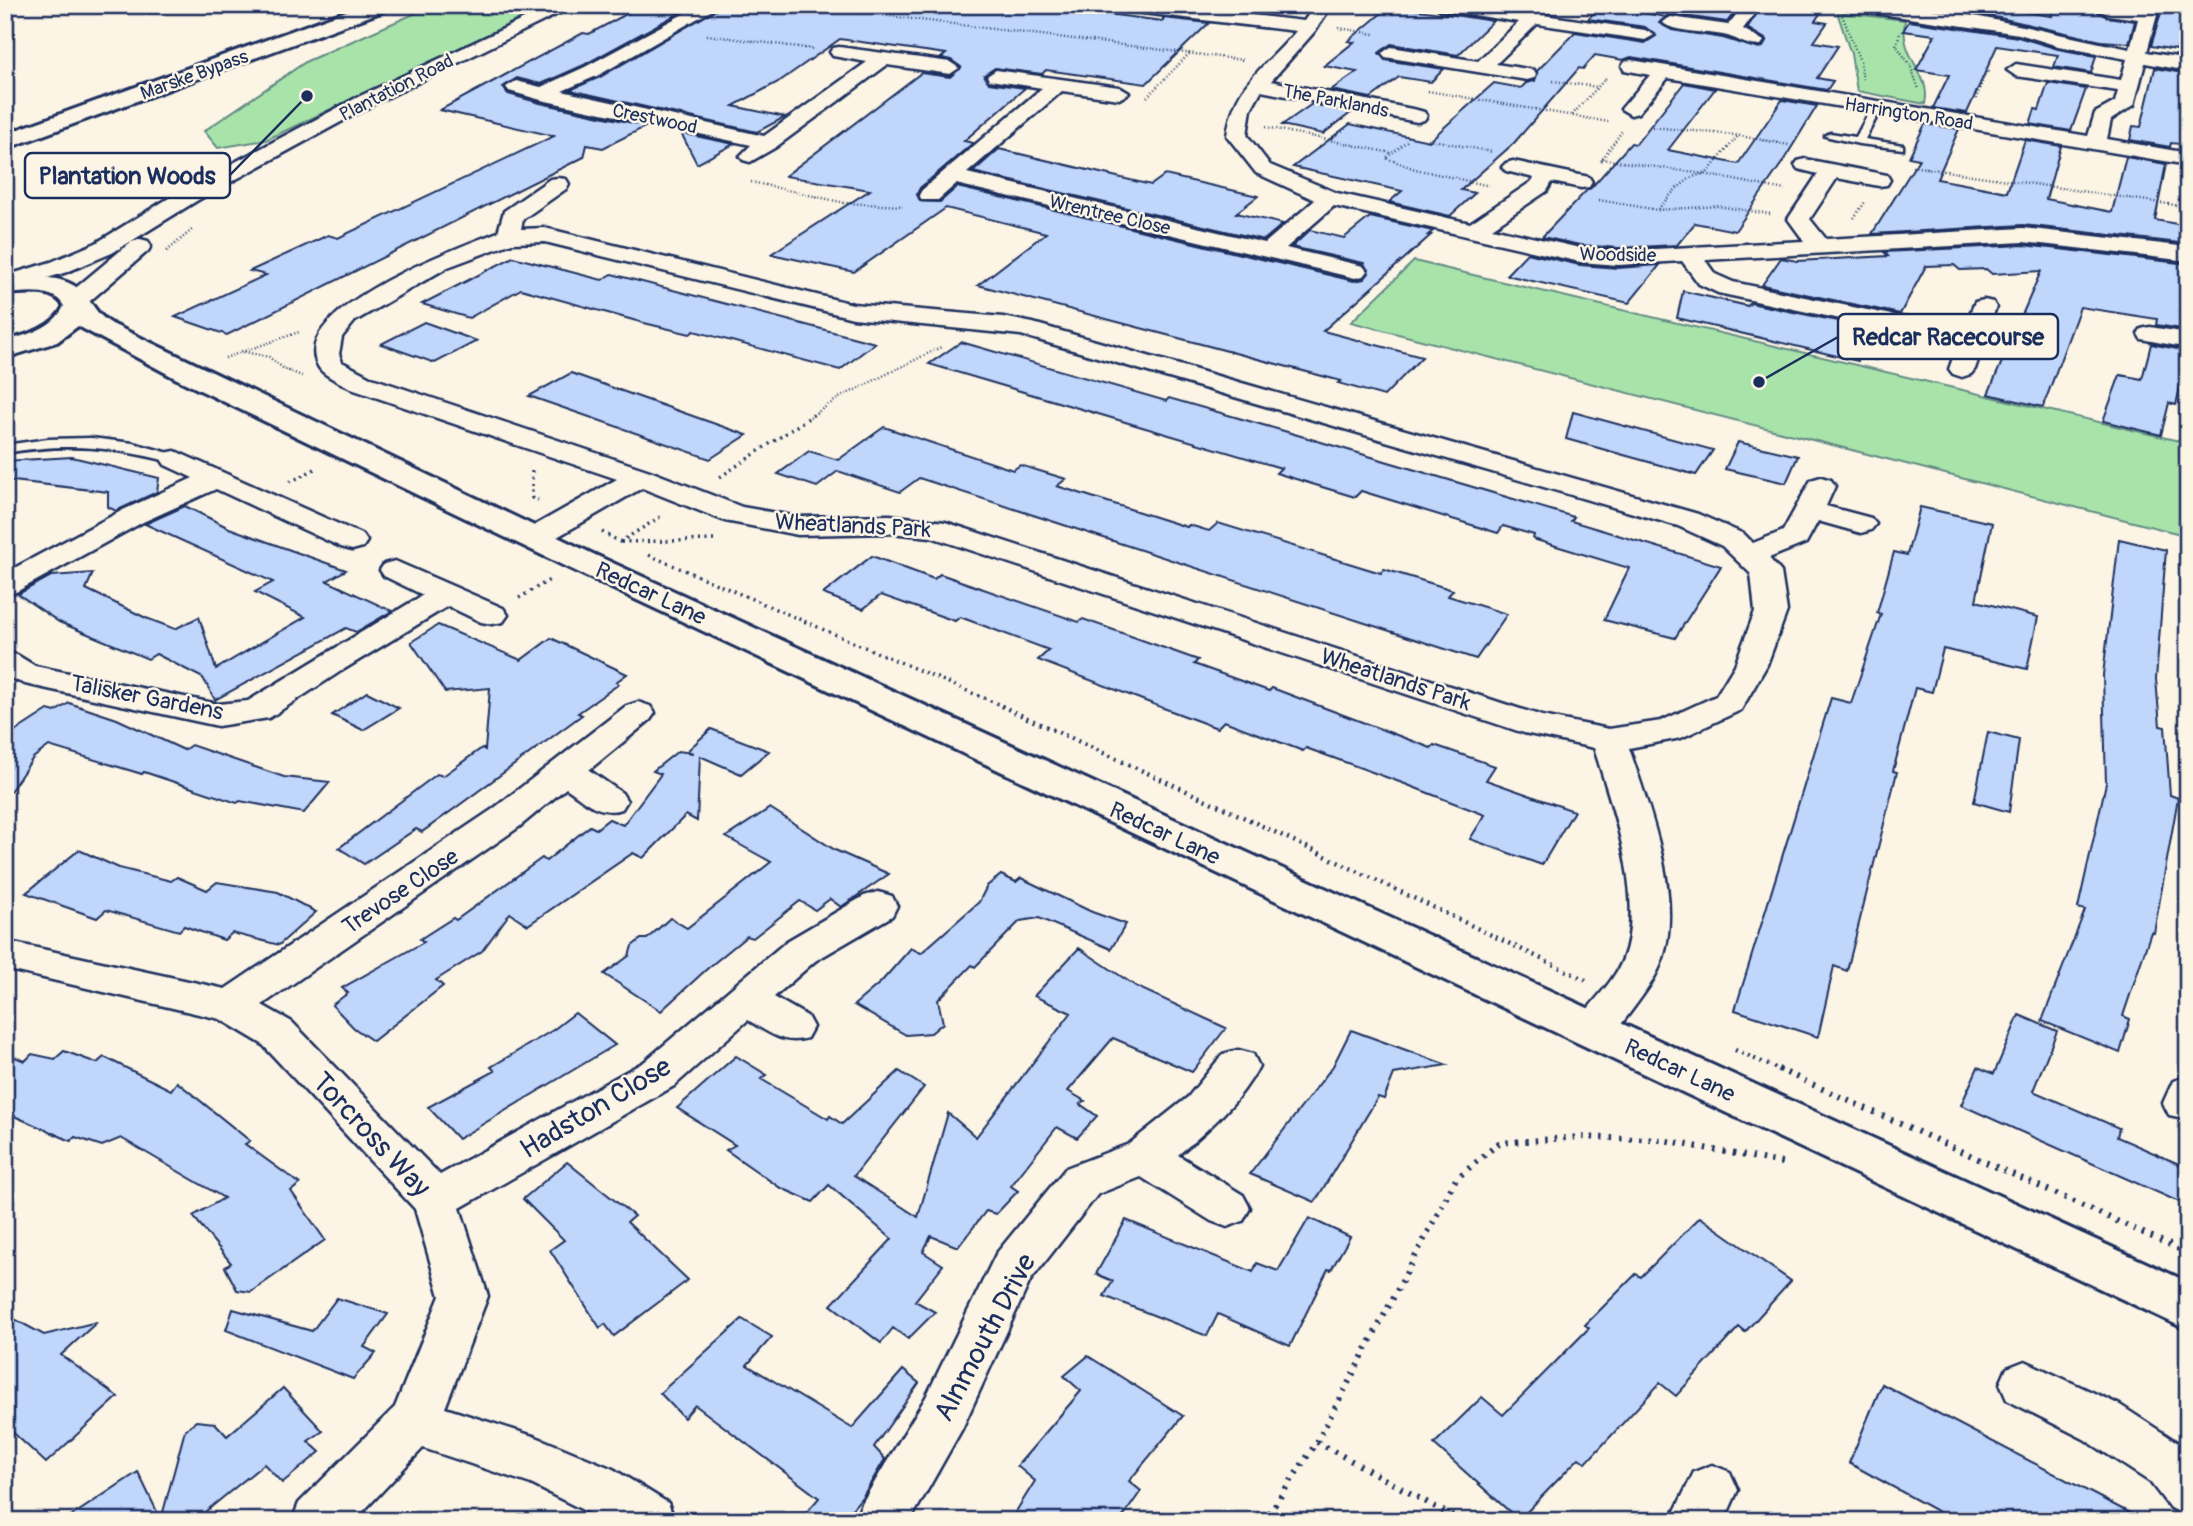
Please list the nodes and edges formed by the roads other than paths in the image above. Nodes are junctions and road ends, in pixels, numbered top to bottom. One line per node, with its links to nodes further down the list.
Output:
1 (345, 5): 41 (main road, Marske Bypass)
2 (382, 5): 44 (main road, Marske Bypass)
3 (568, 5): 54 (street, Plantation Road)
4 (713, 5): 37 (street)
5 (1117, 5): 10 (street)
6 (1324, 5): 16 (street)
7 (1441, 5): 13 (street)
8 (1753, 5): 17 (street)
9 (2001, 5): 15 (street)
10 (1153, 7): 16 (street)
11 (1874, 9): 15 (street)
12 (2108, 10): 22 (street)
13 (1532, 19): 18 (street); 26 (street)
14 (1671, 22): 17 (street)
15 (1993, 25): 22 (street)
16 (1309, 27): 32 (street)
17 (1732, 31): 19 (street)
18 (1645, 35)
19 (1755, 41)
20 (839, 52): 23 (street)
21 (1391, 52): 26 (street)
22 (2136, 58): 24 (street); 35 (street)
23 (883, 59): 27 (street); 45 (street)
24 (2188, 65)
25 (1631, 66): 29 (street, Harrington Road)
26 (1482, 67): 30 (street)
27 (950, 68)
28 (2015, 71): 35 (street)
29 (1664, 72): 38 (street, Harrington Road); 40 (street)
30 (1527, 74)
31 (996, 76): 33 (street)
32 (1255, 84): 39 (street, The Parklands); 60 (street, Woodside)
33 (1057, 85): 36 (street); 53 (street)
34 (516, 87): 37 (street, Crestwood)
35 (2128, 87): 46 (street)
36 (1119, 93)
37 (541, 94): 45 (street, Crestwood)
38 (1877, 107): 43 (lane); 46 (street, Harrington Road)
39 (1416, 114)
40 (1633, 120)
41 (5, 127)
42 (1830, 136): 43 (lane)
43 (1859, 141): 47 (lane)
44 (5, 142)
45 (769, 143): 48 (street)
46 (2096, 144): 49 (street, Harrington Road)
47 (1899, 147)
48 (748, 158)
49 (2188, 159)
50 (1805, 165): 52 (street)
51 (1513, 167): 55 (street)
52 (1831, 170): 56 (street); 63 (street)
53 (951, 176): 59 (street); 64 (street, Wrentree Close)
54 (228, 177): 68 (street, Plantation Road); 69 (street, Plantation Road)
55 (1543, 180): 57 (street); 61 (street)
56 (1879, 180)
57 (1581, 182)
58 (558, 184): 62 (street)
59 (930, 195)
60 (1329, 198): 61 (street, Woodside); 64 (street)
61 (1473, 231): 65 (street, Woodside)
62 (509, 236): 80 (street, Wheatlands Park); 85 (street, Wheatlands Park)
63 (1820, 247): 65 (street, Woodside); 66 (street, Woodside)
64 (1268, 252): 67 (street, Wrentree Close)
65 (1688, 254): 72 (street)
66 (2188, 254)
67 (1355, 271)
68 (5, 285): 69 (main road, Redcar Lane)
69 (76, 303): 74 (main road); 76 (main road, Redcar Lane)
70 (1984, 307): 72 (street)
71 (2150, 334): 73 (street)
72 (1973, 340): 77 (street)
73 (2188, 341)
74 (33, 342): 75 (main road); 76 (main road, Redcar Lane)
75 (5, 350)
76 (146, 352): 83 (main road, Redcar Lane)
77 (1962, 369)
78 (5, 449): 79 (lane)
79 (175, 459): 81 (street)
80 (640, 477): 83 (street); 92 (street, Wheatlands Park)
81 (216, 478): 84 (street); 87 (street)
82 (1861, 524): 85 (street)
83 (534, 538): 100 (main road, Redcar Lane)
84 (352, 541)
85 (1749, 555): 92 (street, Wheatlands Park)
86 (395, 570): 88 (street)
87 (5, 585)
88 (446, 594): 89 (street); 90 (street, Talisker Gardens)
89 (492, 615)
90 (12, 674)
91 (638, 713): 93 (street, Trevose Close)
92 (1609, 740): 100 (street)
93 (566, 771): 94 (street); 98 (street, Trevose Close)
94 (609, 801)
95 (878, 906): 97 (street, Hadston Close)
96 (5, 956): 98 (street, Torcross Way)
97 (745, 999): 99 (street); 103 (street, Hadston Close)
98 (231, 1006): 103 (street, Torcross Way)
99 (792, 1027)
100 (1594, 1030): 105 (main road, Redcar Lane)
101 (1238, 1066): 102 (street, Alnmouth Drive)
102 (1145, 1157): 104 (street); 111 (street, Alnmouth Drive)
103 (435, 1200): 107 (street, Torcross Way)
104 (1227, 1208)
105 (2188, 1307)
106 (2025, 1384): 108 (street)
107 (414, 1422): 109 (street, Torcross Way); 110 (street)
108 (2188, 1490)
109 (318, 1521)
110 (649, 1521)
111 (881, 1521)

